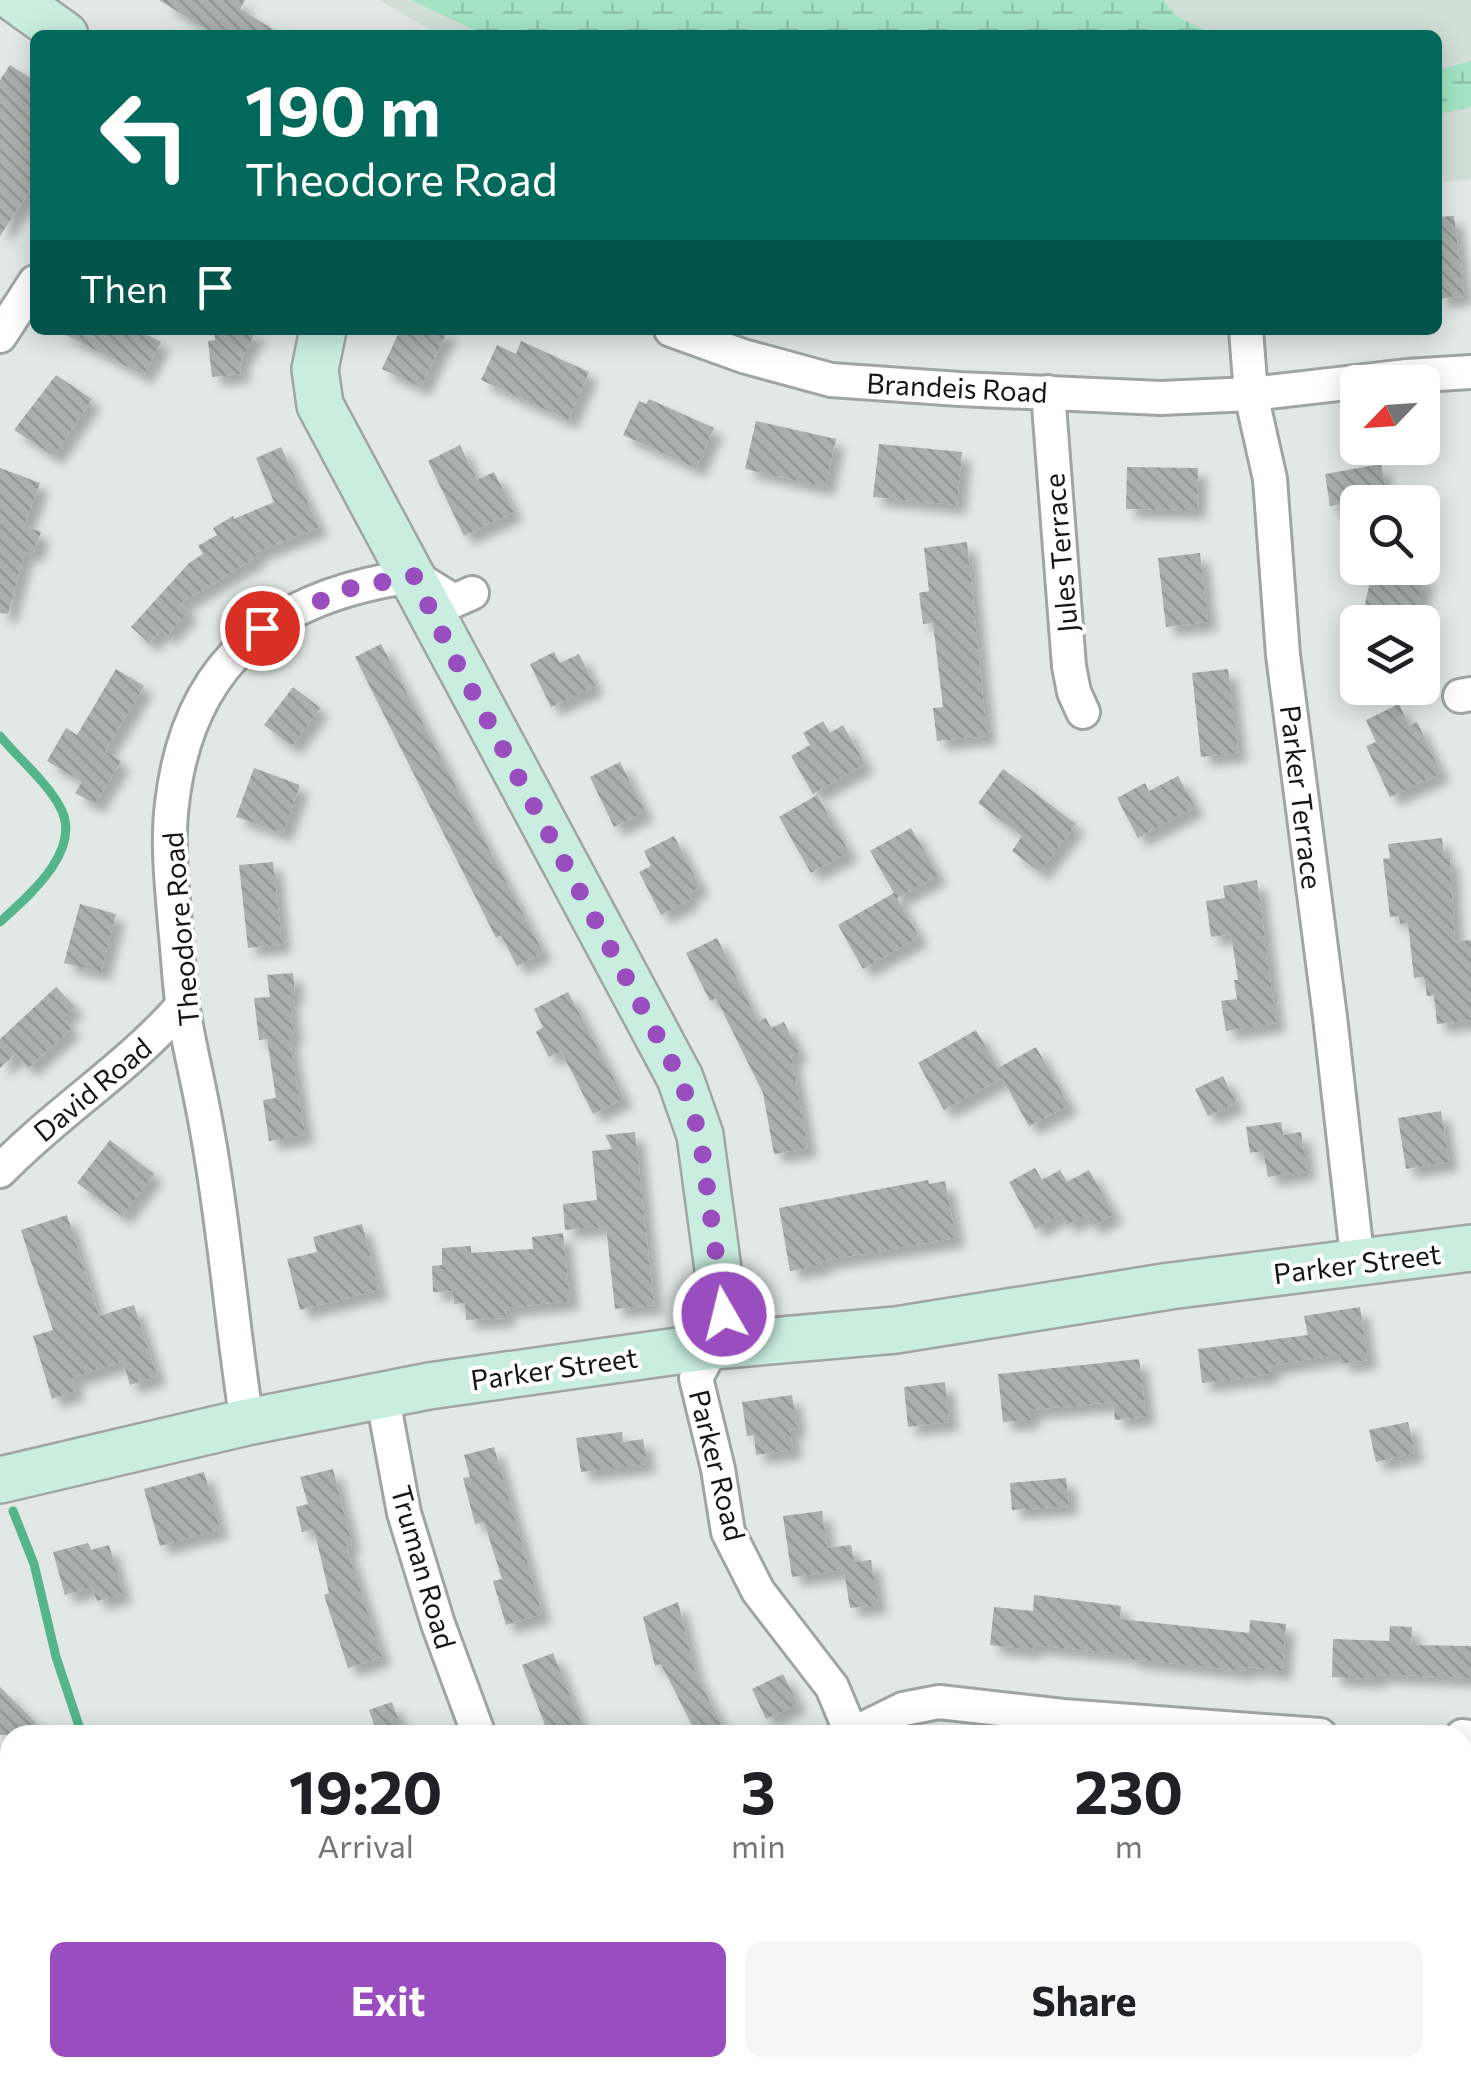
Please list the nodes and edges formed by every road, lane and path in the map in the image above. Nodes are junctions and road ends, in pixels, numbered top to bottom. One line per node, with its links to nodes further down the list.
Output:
1 (16, 0): 2 (main road)
2 (58, 30)
3 (30, 290): 7 (street)
4 (322, 335): 11 (main road)
5 (685, 335): 9 (street, Brandeis Road)
6 (1246, 335): 10 (street, Parker Terrace)
7 (0, 336)
8 (1471, 372): 10 (street, Brandeis Road)
9 (1048, 392): 10 (street, Brandeis Road); 13 (street, Jules Terrace)
10 (1251, 394): 17 (street, Parker Terrace)
11 (414, 576): 12 (street); 14 (street, Theodore Road); 18 (main road)
12 (472, 594)
13 (1083, 712)
14 (182, 1006): 15 (street, David Road); 20 (street, Theodore Road)
15 (0, 1171)
16 (1471, 1248): 17 (main road, Parker Street)
17 (1358, 1264): 18 (main road, Parker Street)
18 (713, 1346): 19 (main road, Parker Street); 23 (street, Parker Road)
19 (382, 1394): 20 (main road, Parker Street); 22 (street, Truman Road)
20 (246, 1422): 21 (main road, Parker Street)
21 (0, 1480)
22 (475, 1725)
23 (848, 1725)
24 (872, 1725): 25 (street)
25 (1185, 1725)

